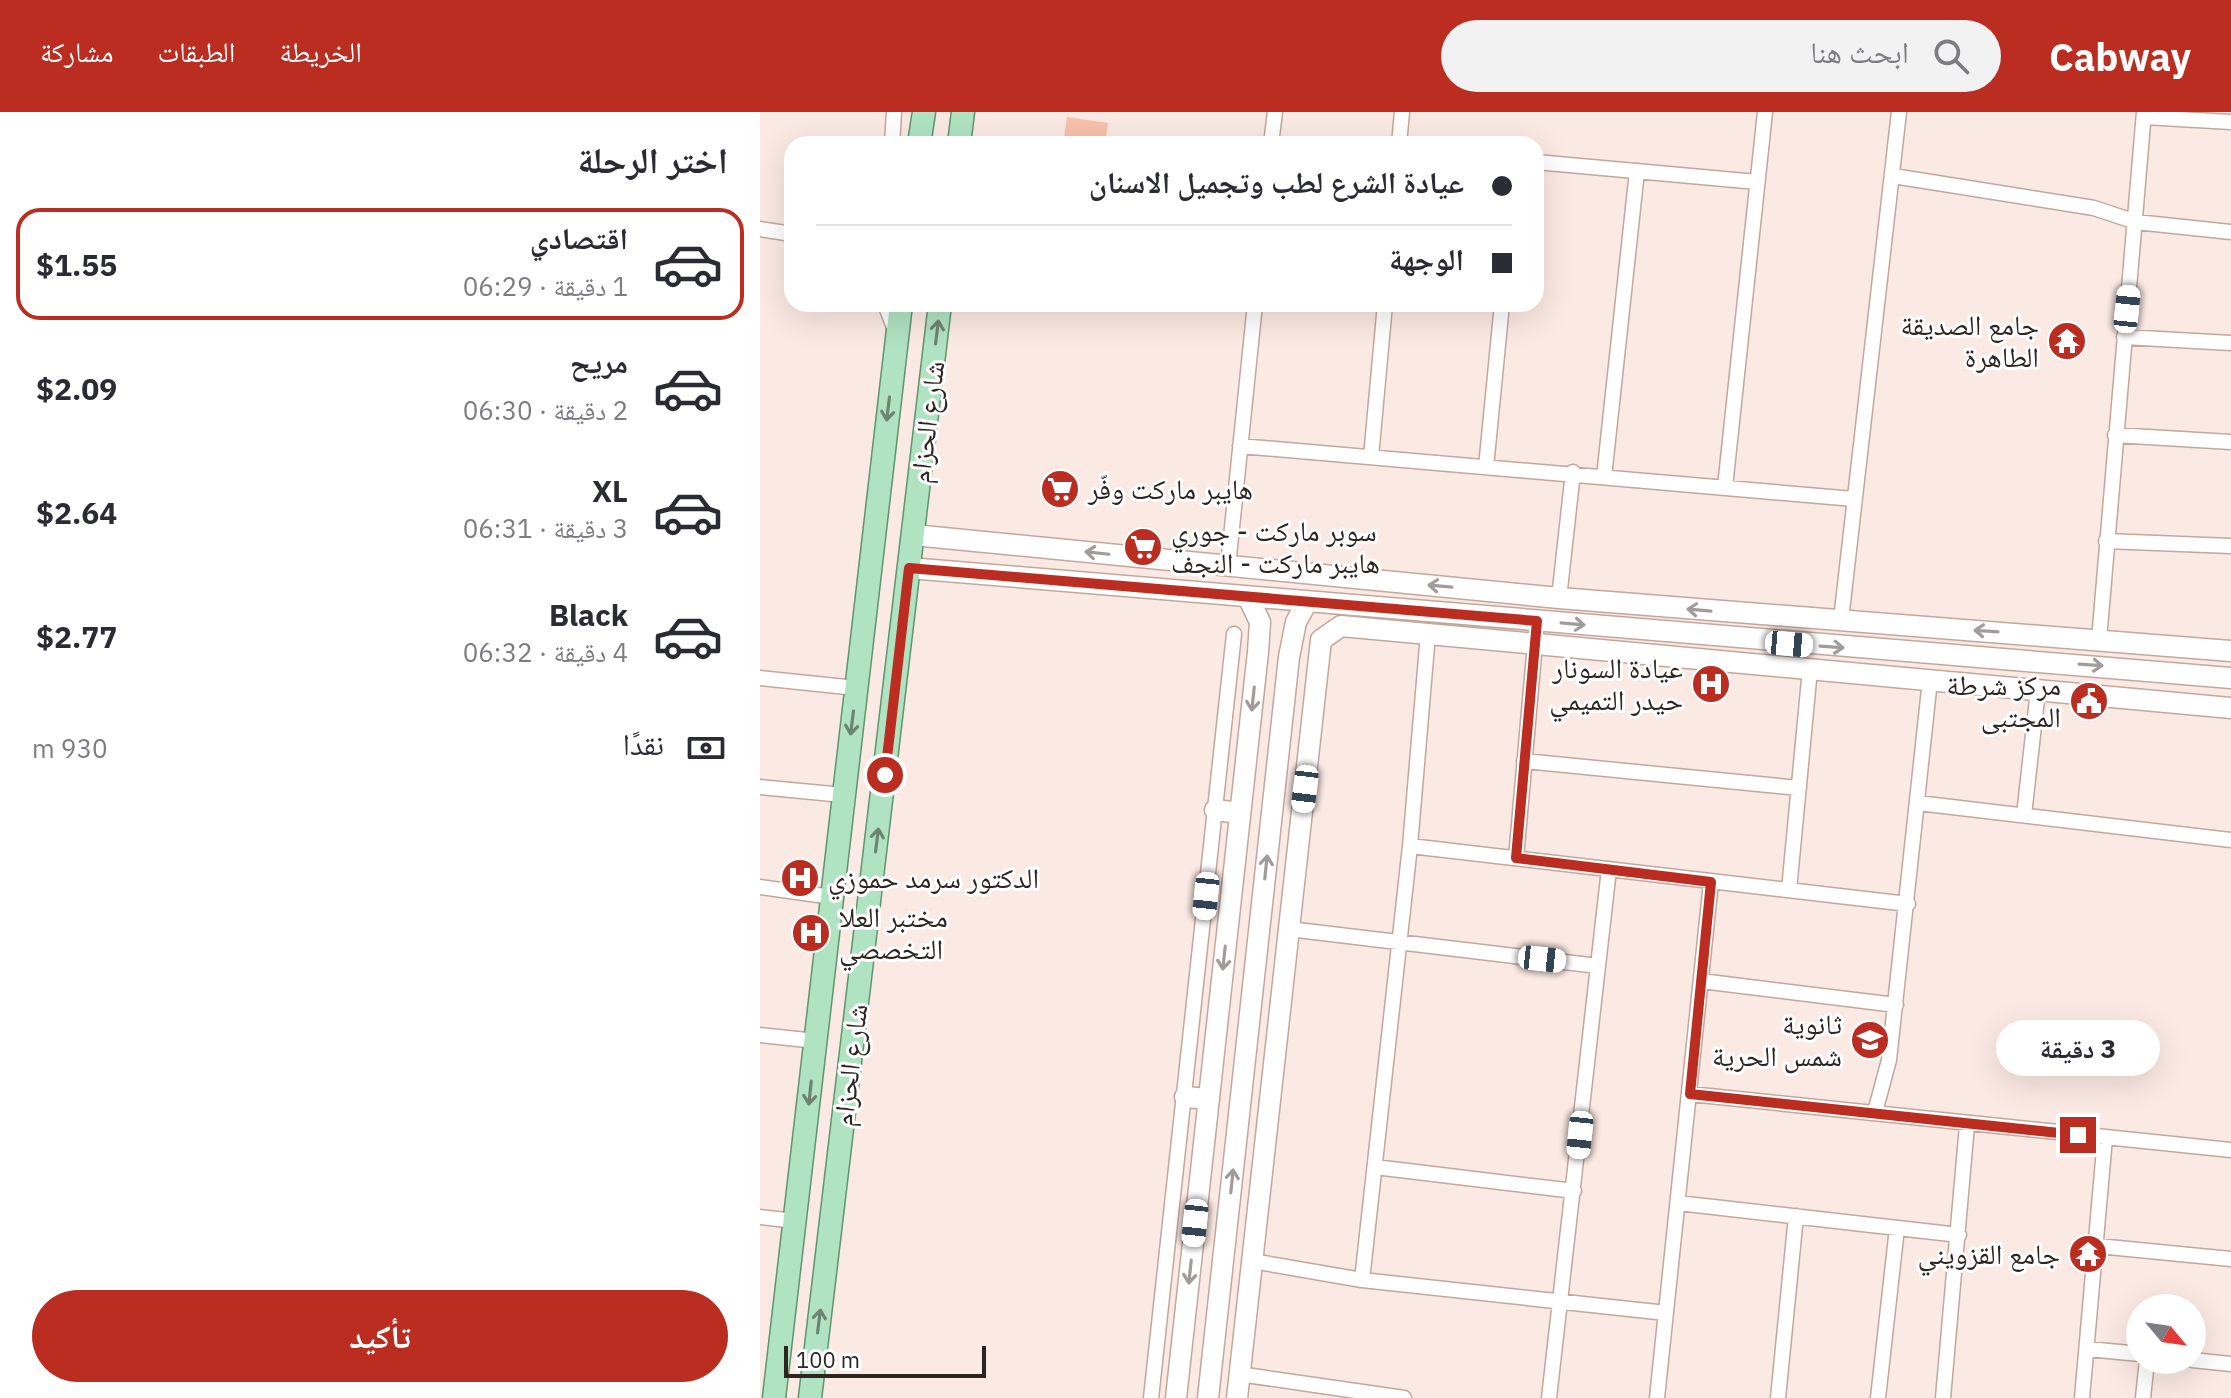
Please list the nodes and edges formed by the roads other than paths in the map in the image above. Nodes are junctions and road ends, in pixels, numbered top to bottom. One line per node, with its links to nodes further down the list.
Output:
1 (894, 112): 10 (street)
2 (924, 112): 11 (main road)
3 (963, 112): 12 (main road)
4 (1275, 112): 13 (street)
5 (1402, 112): 14 (street)
6 (1765, 112): 18 (street)
7 (1899, 112): 17 (street)
8 (2144, 114): 9 (street); 19 (street)
9 (2231, 122)
10 (892, 136)
11 (920, 136)
12 (960, 136)
13 (1272, 136)
14 (1400, 136)
15 (1544, 163): 16 (street)
16 (1637, 171): 18 (street); 38 (street)
17 (1893, 176): 19 (street); 40 (street)
18 (1757, 182): 39 (street)
19 (2136, 222): 21 (street); 30 (street)
20 (760, 229): 22 (street)
21 (2231, 232)
22 (784, 233)
23 (888, 312): 29 (street)
24 (900, 312): 29 (main road, شارع الحزام)
25 (939, 312): 41 (main road, شارع الحزام, one-way to 25)
26 (1254, 312): 34 (street)
27 (1384, 312): 35 (street)
28 (1501, 312): 36 (street)
29 (897, 335): 67 (main road, شارع الحزام, one-way to 67)
30 (2124, 337): 31 (street); 32 (street)
31 (2231, 343)
32 (2115, 435): 33 (street); 43 (street)
33 (2231, 442)
34 (1240, 446): 35 (street); 45 (street)
35 (1371, 457): 36 (street)
36 (1486, 467): 37 (street)
37 (1573, 472): 38 (street); 49 (street)
38 (1604, 477): 39 (street)
39 (1725, 487): 40 (street)
40 (1854, 499): 52 (street)
41 (913, 535): 42 (street); 46 (main road, شارع الحزام)
42 (957, 539): 45 (street, one-way to 42); 47 (street)
43 (2106, 541): 44 (street); 57 (street)
44 (2231, 546)
45 (1228, 566): 49 (street, one-way to 45)
46 (909, 568): 47 (street); 90 (main road, شارع الحزام, one-way to 46)
47 (956, 569): 48 (street)
48 (1248, 597): 50 (street); 60 (street)
49 (1559, 598): 51 (street, one-way to 49)
50 (1307, 602): 53 (street); 62 (street)
51 (1743, 614): 52 (street); 56 (street)
52 (1841, 620): 57 (street, one-way to 52)
53 (1537, 621): 56 (street, one-way to 56); 58 (street)
54 (1234, 634): 75 (street)
55 (1428, 634): 58 (street); 79 (street); 81 (street)
56 (1740, 640): 61 (street, one-way to 61)
57 (2099, 640): 59 (street)
58 (1535, 644): 63 (street); 70 (street)
59 (2231, 651)
60 (1258, 652): 62 (street); 76 (street, one-way to 76)
61 (1932, 654): 65 (street, one-way to 65); 66 (street)
62 (1289, 657): 78 (street)
63 (1810, 669): 66 (street); 72 (street)
64 (760, 678): 67 (street)
65 (2231, 678)
66 (1930, 680): 68 (street); 74 (street)
67 (856, 688): 73 (main road, شارع الحزام, one-way to 73)
68 (2038, 690): 69 (street); 77 (street)
69 (2231, 708)
70 (1524, 761): 72 (street); 82 (street)
71 (760, 787): 73 (street)
72 (1799, 788): 86 (street)
73 (843, 795): 87 (main road, شارع الحزام)
74 (1918, 803): 77 (street); 88 (street)
75 (1215, 810): 76 (street); 103 (street)
76 (1240, 813): 104 (street, one-way to 104)
77 (2024, 815): 80 (street)
78 (1272, 816): 79 (street); 100 (street, one-way to 78)
79 (1301, 819): 91 (street)
80 (2231, 840)
81 (1410, 846): 82 (street); 92 (street)
82 (1516, 858): 83 (street)
83 (1609, 869): 84 (street); 93 (street)
84 (1711, 882): 86 (street); 95 (street)
85 (760, 887): 87 (street)
86 (1789, 890): 88 (street)
87 (832, 897): 89 (main road, شارع الحزام)
88 (1908, 904): 97 (street)
89 (829, 922): 90 (main road); 94 (main road, شارع الحزام)
90 (867, 923): 96 (main road, شارع الحزام)
91 (1289, 929): 92 (street); 101 (street)
92 (1399, 943): 93 (street); 109 (street)
93 (1598, 966): 110 (street)
94 (822, 981): 96 (main road); 99 (main road, شارع الحزام)
95 (1701, 981): 97 (street); 102 (street)
96 (859, 987): 133 (main road, شارع الحزام, one-way to 96)
97 (1896, 1005): 105 (street)
98 (760, 1035): 99 (street)
99 (816, 1041): 114 (main road, شارع الحزام, one-way to 114)
100 (1245, 1059): 101 (street); 130 (street, one-way to 100)
101 (1274, 1063): 119 (street)
102 (1690, 1094): 105 (street); 111 (street)
103 (1185, 1097): 104 (street); 134 (street)
104 (1209, 1099): 129 (street, one-way to 129)
105 (1875, 1112): 106 (street)
106 (1967, 1125): 107 (street); 116 (street)
107 (2105, 1138): 108 (street); 117 (street)
108 (2231, 1150)
109 (1375, 1167): 110 (street); 120 (street)
110 (1574, 1191): 121 (street)
111 (1678, 1203): 112 (street); 122 (street)
112 (1796, 1216): 115 (street); 139 (street)
113 (760, 1217): 114 (street)
114 (795, 1221): 132 (main road, شارع الحزام)
115 (1897, 1228): 116 (street); 140 (street)
116 (1959, 1235): 141 (street)
117 (2098, 1246): 118 (street); 123 (street)
118 (2231, 1259)
119 (1252, 1261): 120 (street); 127 (street)
120 (1362, 1280): 121 (street)
121 (1562, 1301): 122 (street); 137 (street)
122 (1666, 1313): 138 (street)
123 (2088, 1349): 124 (street); 142 (street)
124 (2126, 1353)
125 (2206, 1361): 126 (street)
126 (2231, 1364)
127 (1239, 1374): 131 (street); 135 (street)
128 (2146, 1374): 143 (street)
129 (1177, 1388): 130 (street)
130 (1209, 1390)
131 (1345, 1394): 136 (street)
132 (774, 1398)
133 (810, 1398)
134 (1151, 1398)
135 (1237, 1398)
136 (1404, 1398)
137 (1549, 1398)
138 (1657, 1398)
139 (1778, 1398)
140 (1878, 1398)
141 (1943, 1398)
142 (2082, 1398)
143 (2143, 1398)

